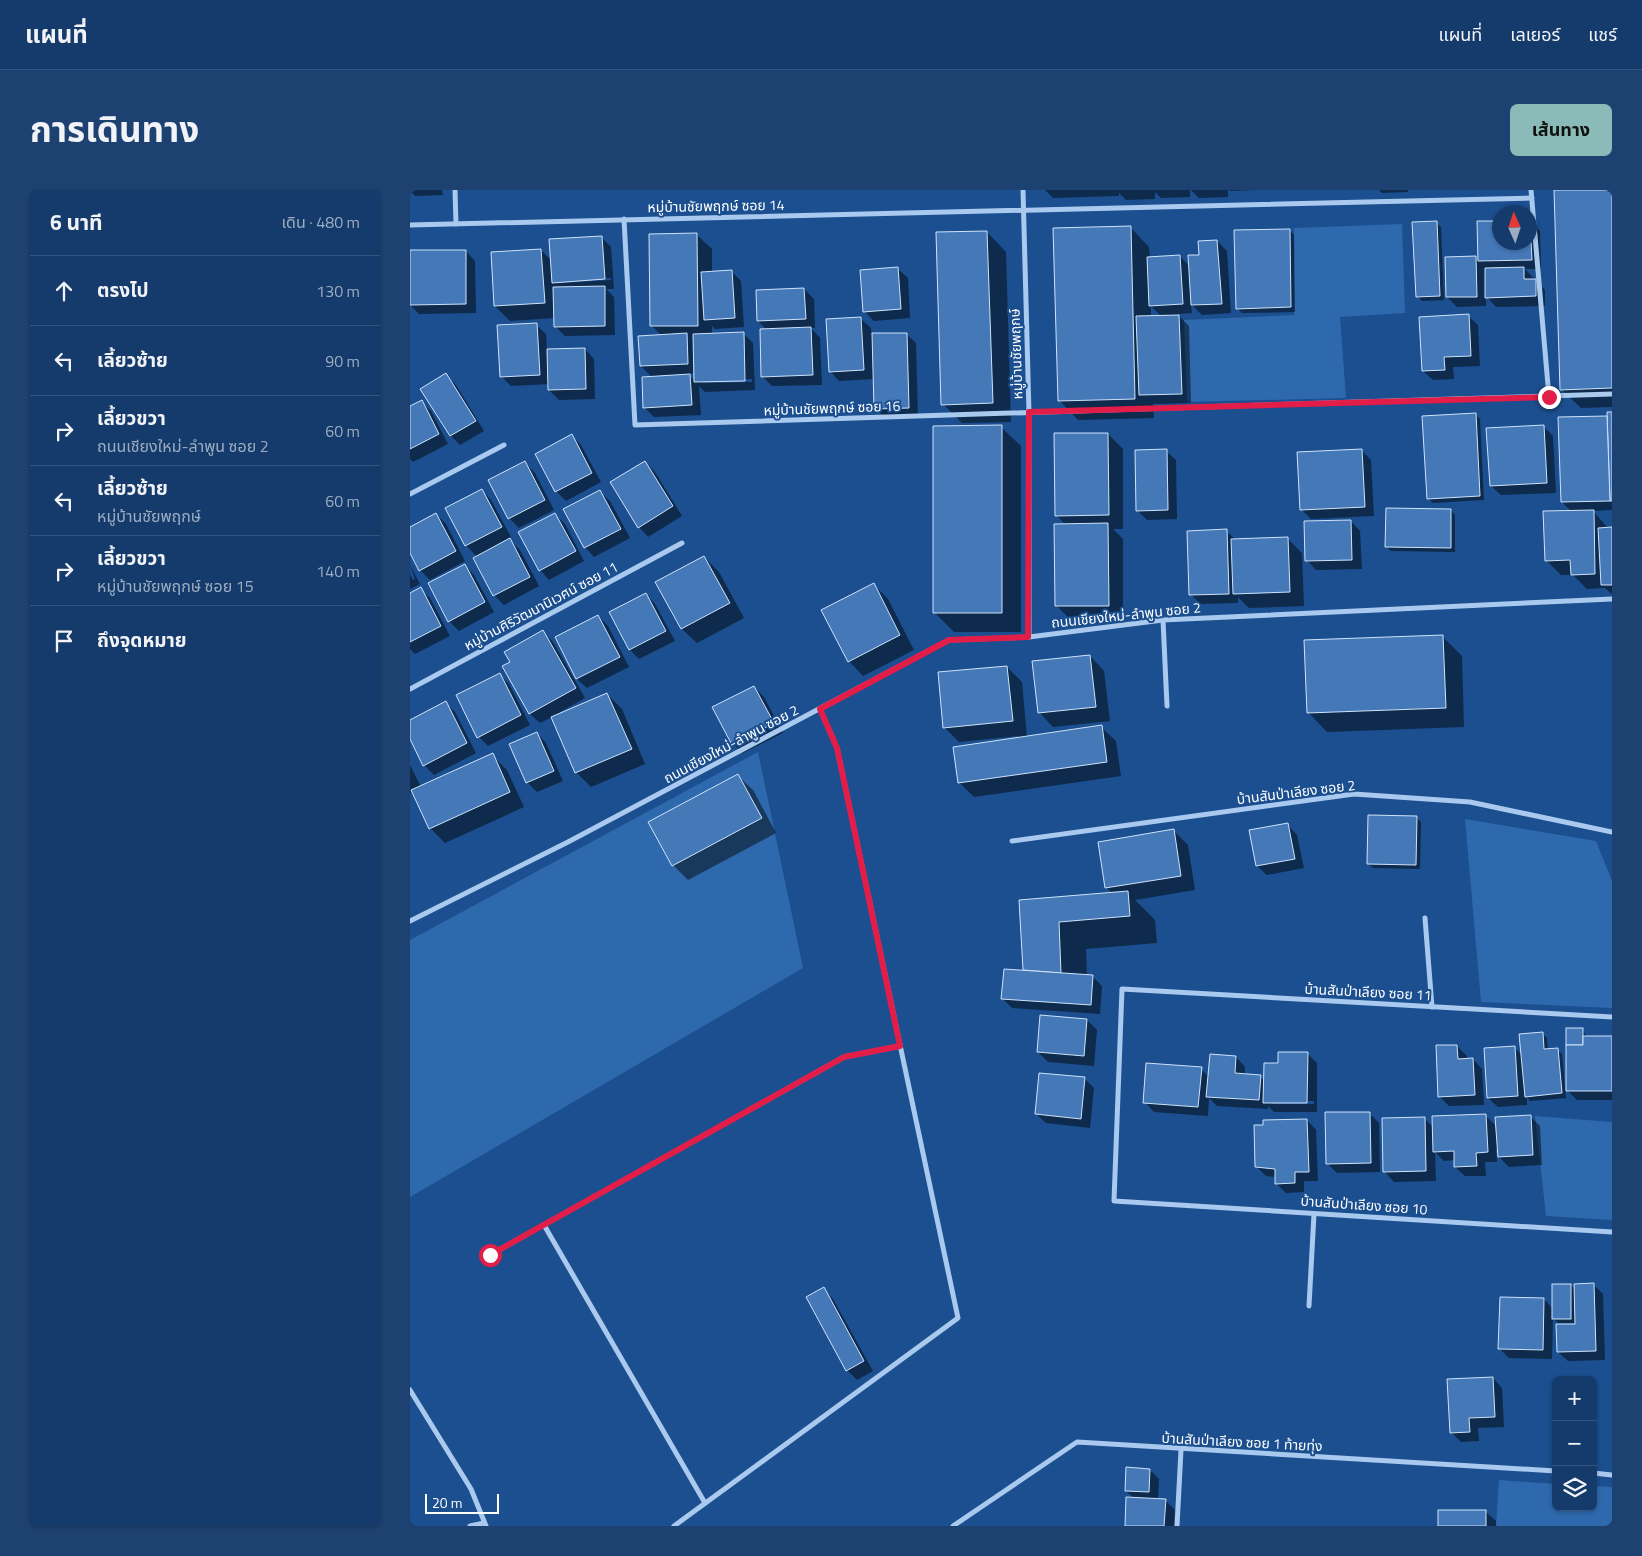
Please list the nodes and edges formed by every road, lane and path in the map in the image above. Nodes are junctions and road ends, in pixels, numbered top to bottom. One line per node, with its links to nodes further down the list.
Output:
1 (456, 190): 7 (street)
2 (1023, 190): 5 (street, หมู่บ้านชัยพฤกษ์)
3 (1531, 190): 4 (street)
4 (1532, 198): 5 (street, หมู่บ้านชัยพฤกษ์ ซอย 14); 10 (street)
5 (1024, 209): 6 (street, หมู่บ้านชัยพฤกษ์ ซอย 14); 11 (street, หมู่บ้านชัยพฤกษ์)
6 (624, 219): 7 (street, หมู่บ้านชัยพฤกษ์ ซอย 14); 11 (street, หมู่บ้านชัยพฤกษ์ ซอย 16)
7 (456, 224): 8 (street, หมู่บ้านชัยพฤกษ์ ซอย 14)
8 (410, 225)
9 (1612, 394): 10 (street, หมู่บ้านชัยพฤกษ์ ซอย 16)
10 (1549, 397): 11 (street, หมู่บ้านชัยพฤกษ์ ซอย 16)
11 (1029, 412): 17 (street, หมู่บ้านชัยพฤกษ์)
12 (504, 445): 13 (street)
13 (410, 494)
14 (682, 543): 18 (street, หมู่บ้านศิริวัฒนานิเวศน์ ซอย 11)
15 (1612, 599): 16 (street, ถนนเชียงใหม่-ลำพูน ซอย 2)
16 (1163, 620): 17 (street, ถนนเชียงใหม่-ลำพูน ซอย 2); 19 (street)
17 (1028, 637): 20 (street, ถนนเชียงใหม่-ลำพูน ซอย 2)
18 (410, 689)
19 (1166, 706)
20 (820, 709): 24 (street, ถนนเชียงใหม่-ลำพูน ซอย 2); 27 (street)
21 (1612, 832): 22 (street, บ้านสันป่าเลียง ซอย 2)
22 (1012, 841)
23 (1425, 918): 25 (street)
24 (410, 921)
25 (1432, 1007): 26 (street, บ้านสันป่าเลียง ซอย 11); 28 (street, บ้านสันป่าเลียง ซอย 11)
26 (1612, 1017)
27 (900, 1046): 30 (street); 39 (street)
28 (1114, 1201): 29 (street, บ้านสันป่าเลียง ซอย 10)
29 (1314, 1214): 31 (street, บ้านสันป่าเลียง ซอย 10); 33 (street)
30 (544, 1225): 32 (street); 39 (street)
31 (1612, 1232)
32 (490, 1255)
33 (1310, 1306)
34 (410, 1390): 40 (street)
35 (1181, 1450): 36 (street, บ้านสันป่าเลียง ซอย 1 ท้ายทุ่ง); 43 (street, บ้านสันป่าเลียง ซอย 1 ท้ายทุ่ง); 44 (street)
36 (1552, 1471)
37 (1597, 1474): 38 (street)
38 (1612, 1475)
39 (705, 1503): 42 (street)
40 (485, 1524): 41 (street)
41 (470, 1526)
42 (674, 1526)
43 (953, 1526)
44 (1177, 1526)

